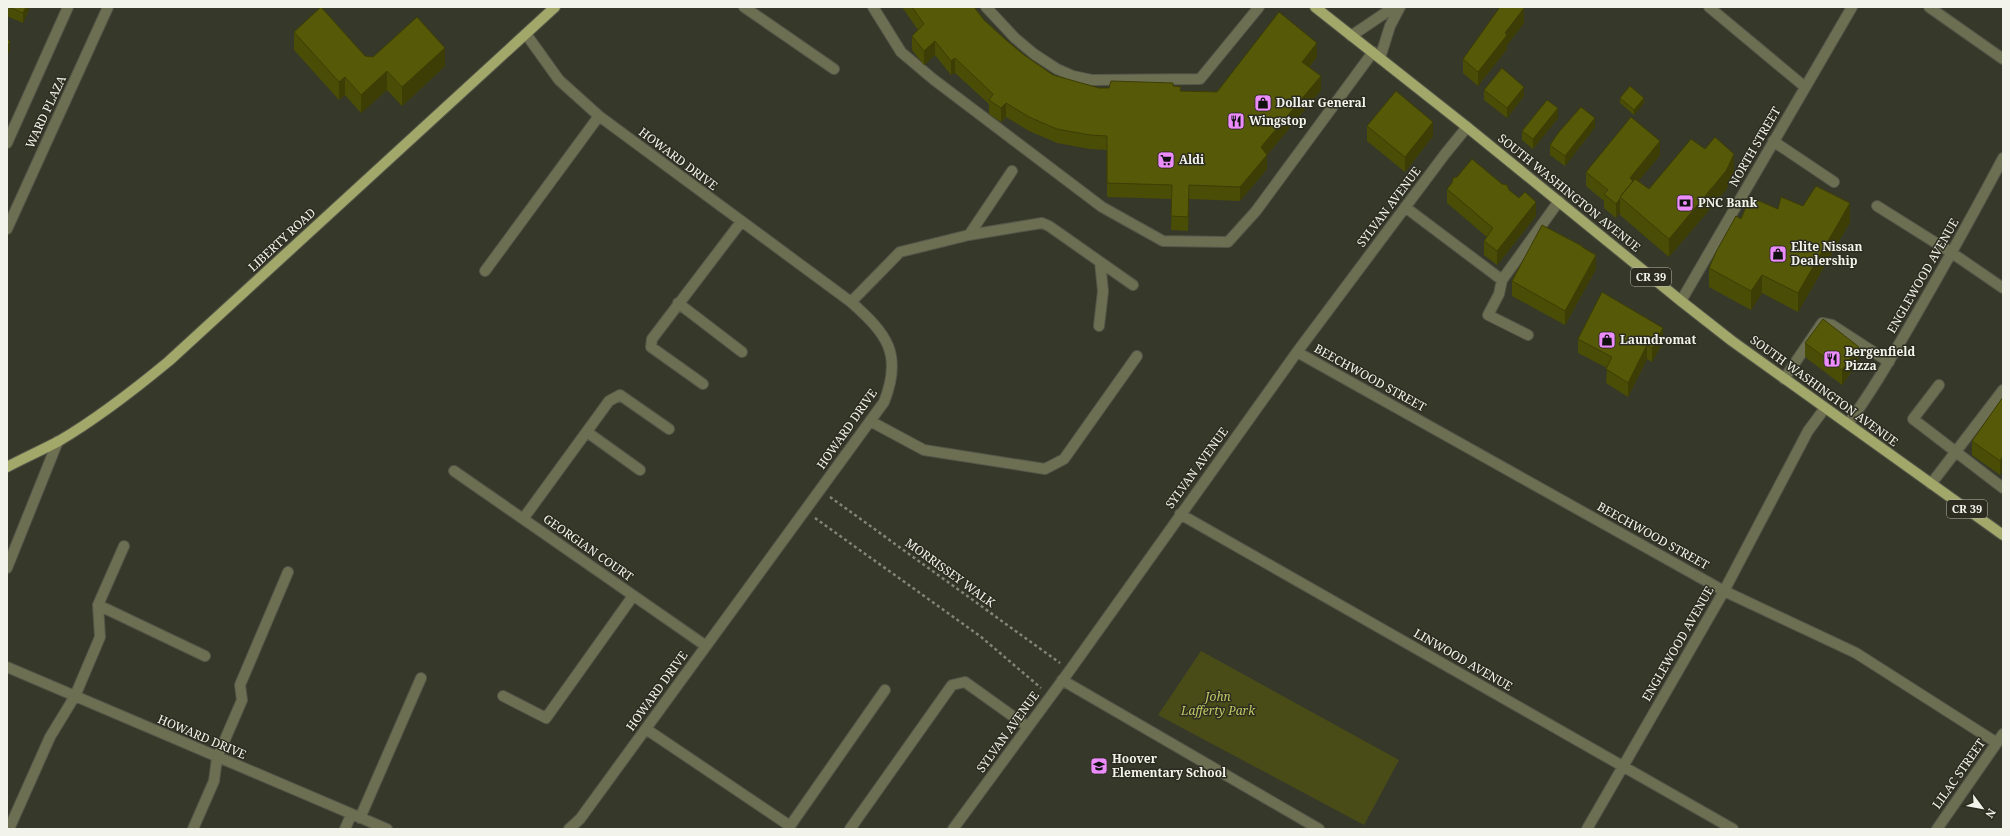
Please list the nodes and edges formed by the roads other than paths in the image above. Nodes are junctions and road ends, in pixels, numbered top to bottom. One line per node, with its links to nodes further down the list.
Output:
1 (68, 7): 23 (street, WARD PLAZA)
2 (108, 7): 31 (street, WARD PLAZA)
3 (555, 7): 14 (main road, LIBERTY ROAD)
4 (744, 7): 18 (street)
5 (873, 7): 16 (street)
6 (986, 7): 7 (street)
7 (1259, 7)
8 (1315, 7): 15 (main road, SOUTH WASHINGTON AVENUE / CR 39)
9 (1394, 7): 15 (street)
10 (1400, 7): 16 (street)
11 (1709, 7): 19 (street)
12 (1852, 7): 19 (street, NORTH STREET)
13 (1929, 7): 17 (street)
14 (526, 34): 20 (street, HOWARD DRIVE); 57 (main road, LIBERTY ROAD)
15 (1351, 36): 16 (main road, SOUTH WASHINGTON AVENUE / CR 39)
16 (1376, 55): 21 (main road, SOUTH WASHINGTON AVENUE / CR 39)
17 (2003, 59)
18 (834, 69)
19 (1805, 87): 22 (street, NORTH STREET)
20 (599, 116): 30 (street, HOWARD DRIVE); 35 (street)
21 (1468, 127): 27 (main road, SOUTH WASHINGTON AVENUE / CR 39); 29 (street, SYLVAN AVENUE)
22 (1774, 142): 26 (street); 39 (street, NORTH STREET)
23 (7, 143)
24 (2003, 158): 33 (street, ENGLEWOOD AVENUE)
25 (1012, 171): 32 (street)
26 (1834, 182)
27 (1559, 201): 36 (street); 39 (main road, SOUTH WASHINGTON AVENUE / CR 39)
28 (1877, 206): 33 (street)
29 (1405, 207): 36 (street); 45 (street, SYLVAN AVENUE)
30 (741, 222): 40 (street, HOWARD DRIVE); 41 (street)
31 (7, 229)
32 (969, 235): 34 (street); 40 (street)
33 (1952, 253): 38 (street); 47 (street, ENGLEWOOD AVENUE)
34 (1100, 262): 37 (street); 42 (street)
35 (485, 271)
36 (1502, 280): 43 (street)
37 (1133, 285)
38 (2003, 288)
39 (1680, 301): 48 (main road, SOUTH WASHINGTON AVENUE / CR 39)
40 (851, 302): 53 (street, HOWARD DRIVE)
41 (678, 303): 44 (street); 49 (street)
42 (1098, 326)
43 (1528, 335)
44 (742, 352)
45 (1297, 352): 64 (street, SYLVAN AVENUE); 70 (street, BEECHWOOD STREET)
46 (1138, 356): 53 (street)
47 (1889, 362): 48 (street); 54 (street, ENGLEWOOD AVENUE)
48 (1784, 379): 52 (main road, SOUTH WASHINGTON AVENUE / CR 39)
49 (703, 384)
50 (1938, 385): 58 (street)
51 (2003, 390): 58 (street)
52 (1825, 408): 54 (main road, SOUTH WASHINGTON AVENUE / CR 39); 70 (street, ENGLEWOOD AVENUE)
53 (870, 421): 73 (street, HOWARD DRIVE)
54 (1848, 424): 62 (main road, SOUTH WASHINGTON AVENUE / CR 39)
55 (669, 429): 56 (street)
56 (587, 432): 60 (street); 65 (street)
57 (58, 441): 59 (main road, LIBERTY ROAD); 68 (street)
58 (1955, 452): 62 (street); 63 (street)
59 (7, 467)
60 (640, 470)
61 (454, 471): 65 (street, GEORGIAN COURT)
62 (1931, 484): 66 (main road, SOUTH WASHINGTON AVENUE / CR 39)
63 (2003, 488)
64 (1180, 514): 77 (street, SYLVAN AVENUE); 86 (street, LINWOOD AVENUE)
65 (523, 519): 71 (street, GEORGIAN COURT)
66 (2003, 534)
67 (124, 546): 72 (street)
68 (7, 568)
69 (288, 572): 85 (street)
70 (1724, 591): 84 (street, BEECHWOOD STREET); 86 (street, ENGLEWOOD AVENUE)
71 (633, 596): 73 (street, GEORGIAN COURT); 80 (street)
72 (98, 605): 74 (street); 79 (street)
73 (706, 646): 82 (street, HOWARD DRIVE)
74 (205, 656)
75 (7, 667): 79 (street, HOWARD DRIVE)
76 (421, 678): 87 (street)
77 (1062, 680): 81 (street, SYLVAN AVENUE); 96 (street)
78 (885, 690): 88 (street)
79 (75, 696): 85 (street, HOWARD DRIVE); 89 (street)
80 (503, 696)
81 (1028, 727): 94 (street); 95 (street, SYLVAN AVENUE)
82 (646, 729): 88 (street); 93 (street, HOWARD DRIVE)
83 (2003, 734): 84 (street, LILAC STREET)
84 (1996, 743): 99 (street, LILAC STREET)
85 (217, 758): 87 (street, HOWARD DRIVE); 90 (street)
86 (1622, 766): 97 (street, ENGLEWOOD AVENUE); 98 (street, LINWOOD AVENUE)
87 (356, 816): 91 (street); 92 (street, HOWARD DRIVE)
88 (789, 828)
89 (9, 829)
90 (193, 829)
91 (345, 829)
92 (387, 829)
93 (569, 829)
94 (850, 829)
95 (953, 829)
96 (1319, 829)
97 (1587, 829)
98 (1733, 829)
99 (1937, 829)

